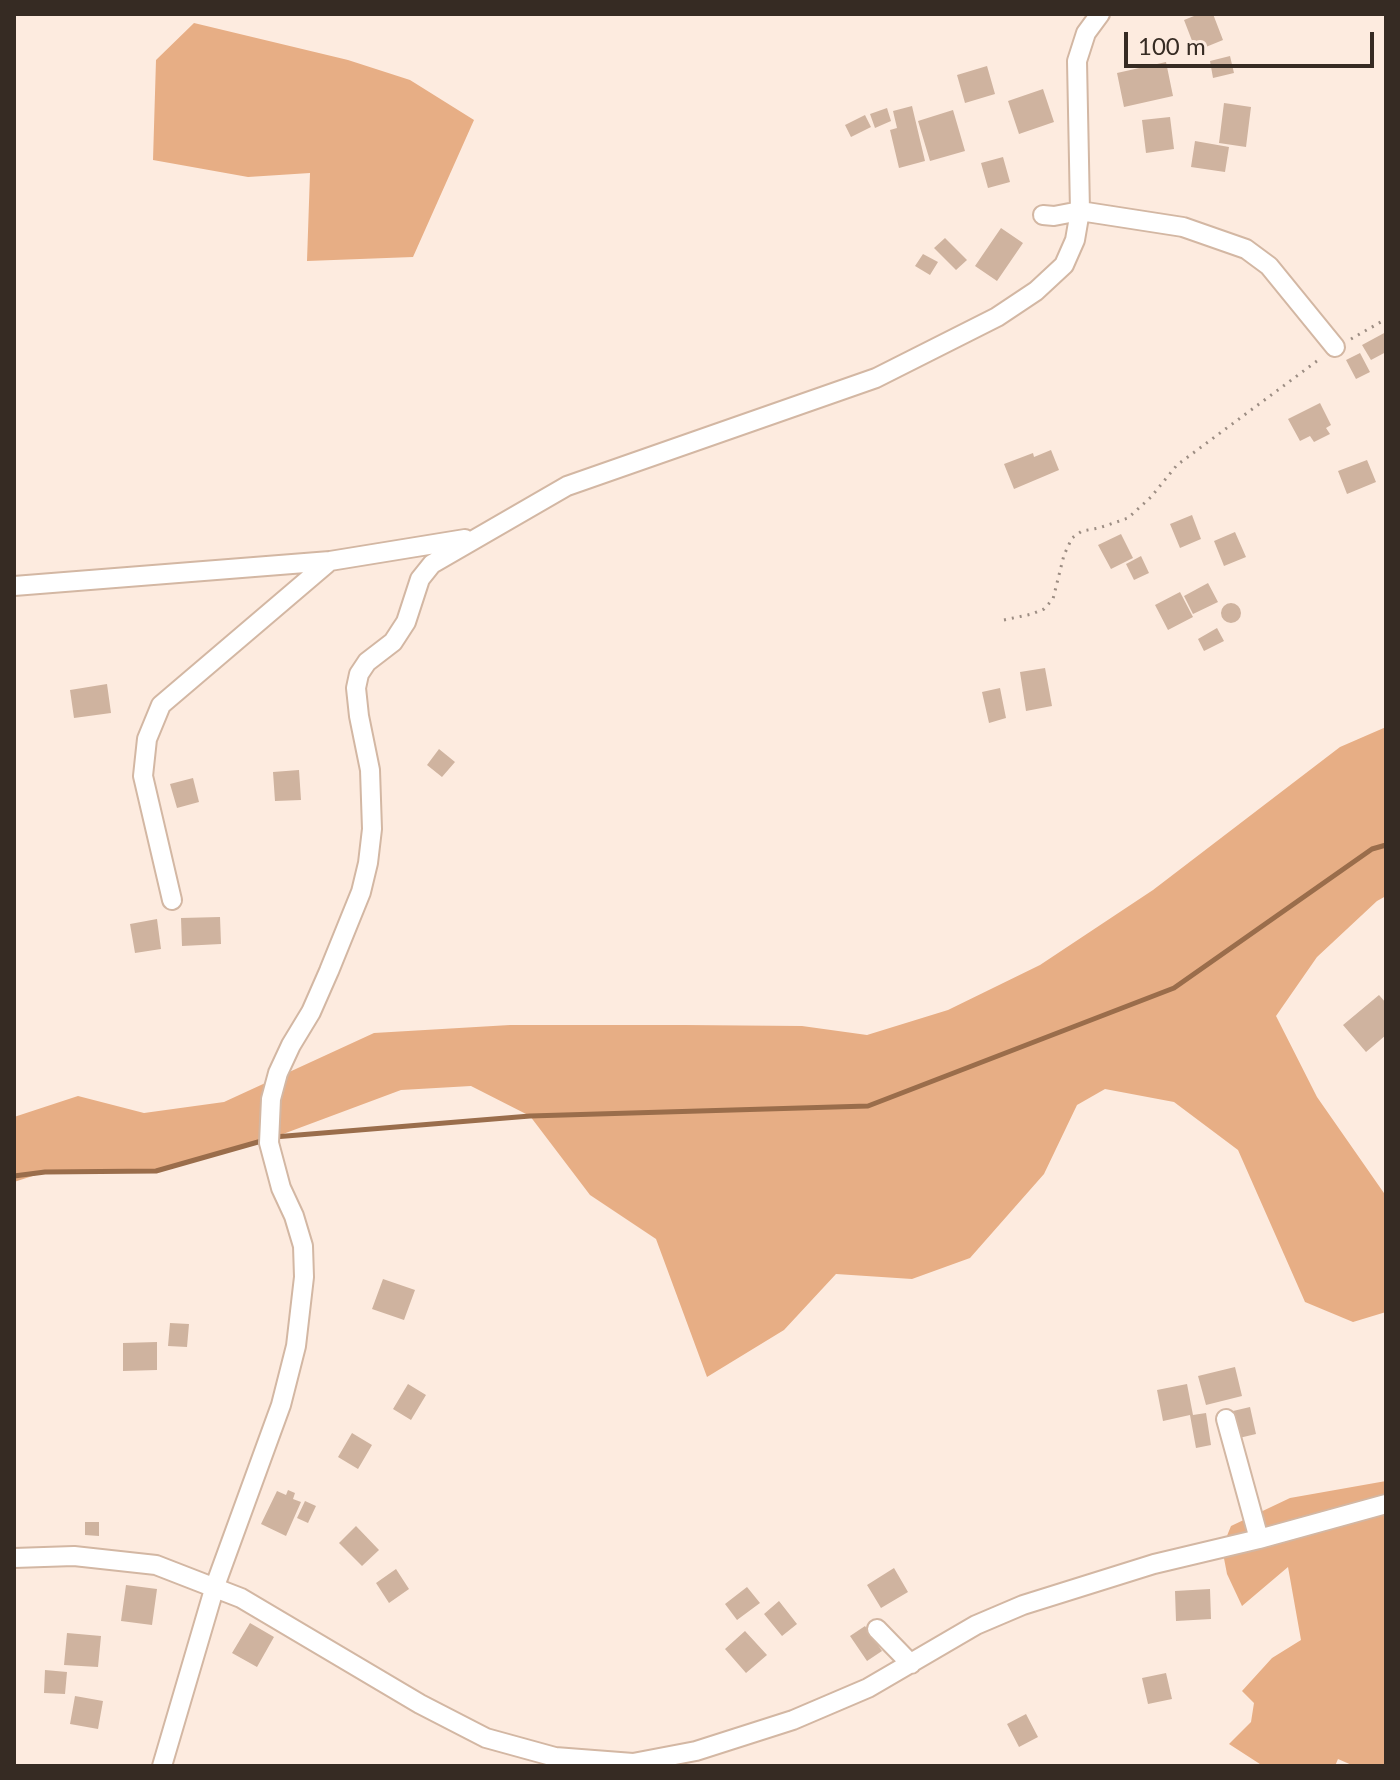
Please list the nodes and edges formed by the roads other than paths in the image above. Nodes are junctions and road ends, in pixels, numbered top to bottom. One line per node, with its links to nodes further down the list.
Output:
1 (1100, 14): 2 (street)
2 (1080, 211): 3 (street); 4 (street); 5 (street)
3 (1043, 215)
4 (1335, 347)
5 (476, 538): 6 (street); 13 (street)
6 (330, 561): 7 (street); 8 (street)
7 (19, 588)
8 (172, 900)
9 (1226, 1419): 11 (street)
10 (1386, 1504): 11 (street)
11 (1259, 1539): 15 (street)
12 (14, 1558): 13 (street)
13 (215, 1586): 15 (street); 16 (street)
14 (877, 1629): 15 (street)
15 (911, 1664)
16 (162, 1766)

